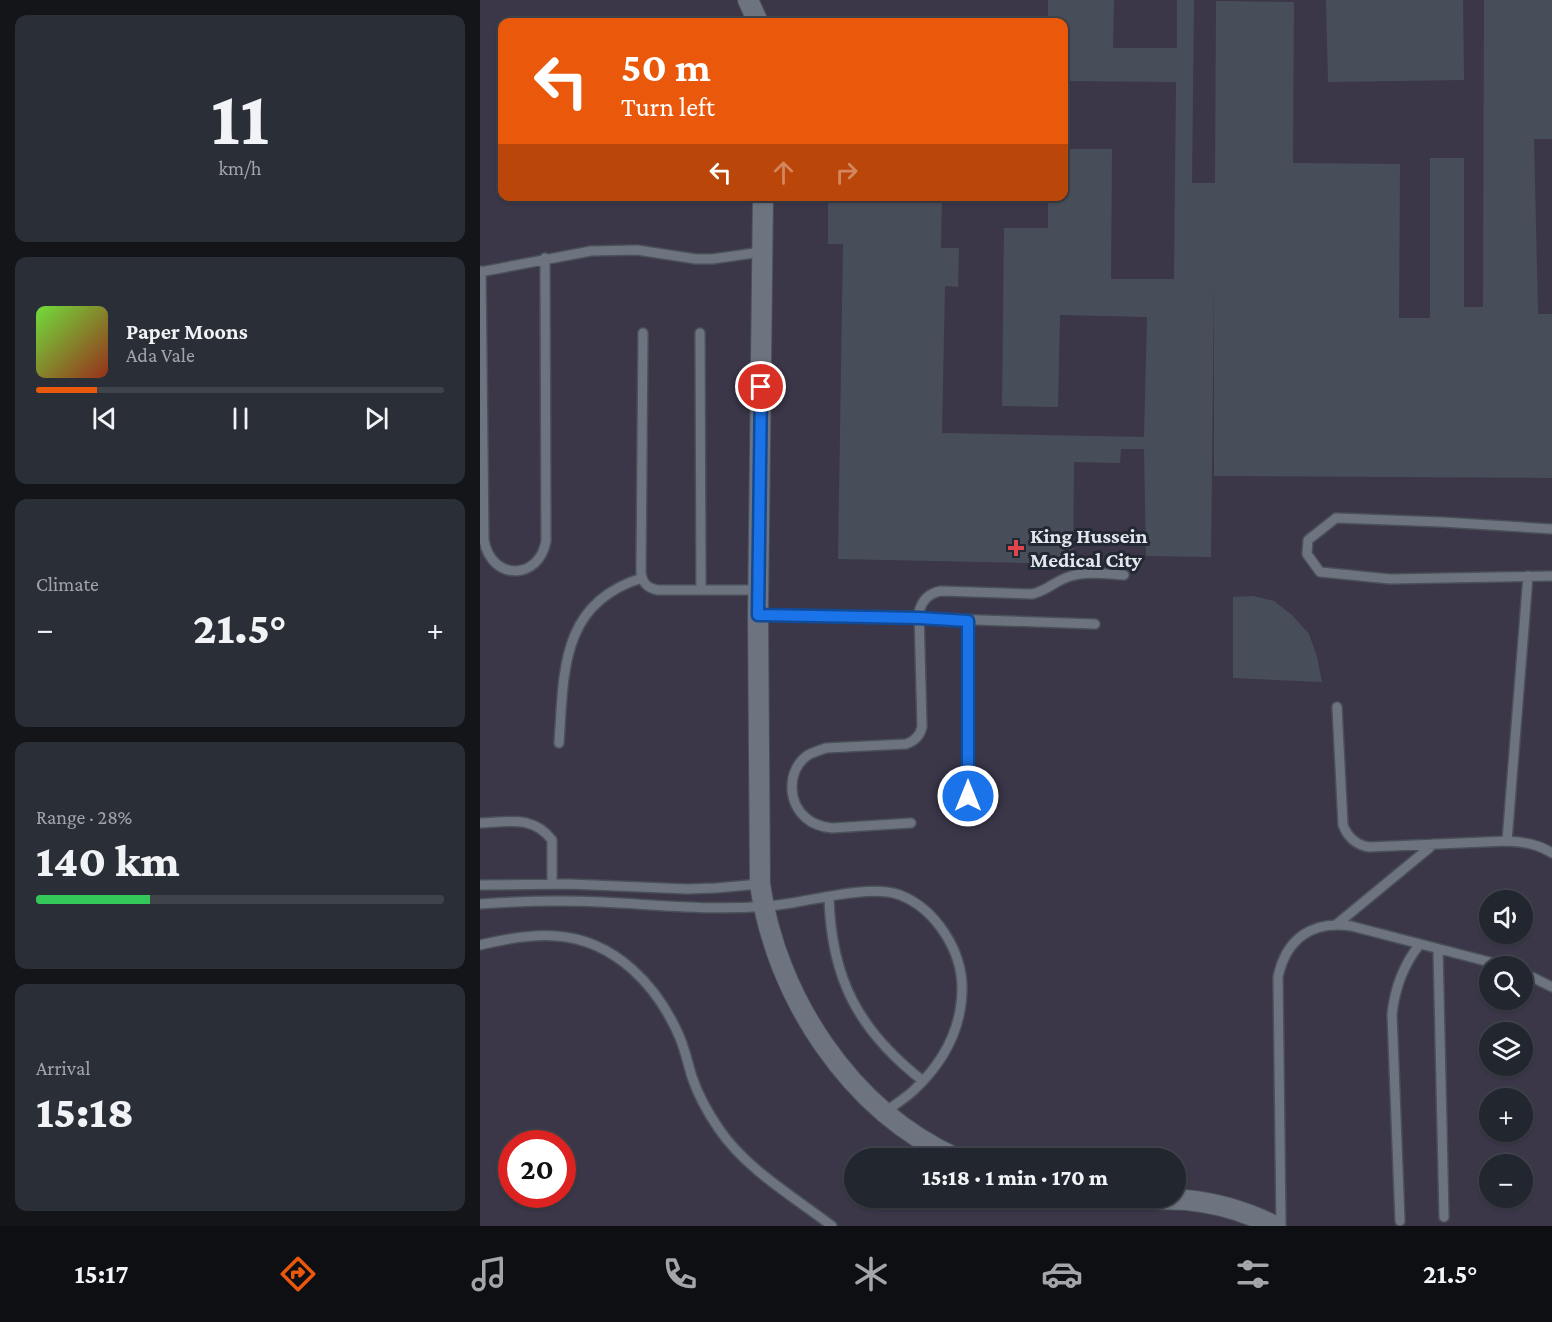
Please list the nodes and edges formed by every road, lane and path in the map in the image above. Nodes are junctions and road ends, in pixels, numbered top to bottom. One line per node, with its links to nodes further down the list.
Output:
1 (748, 0): 2 (street)
2 (756, 18)
3 (763, 201): 4 (street)
4 (762, 252): 5 (lane); 15 (street)
5 (545, 258): 6 (lane); 6 (lane)
6 (481, 271)
7 (643, 333): 13 (lane)
8 (700, 333): 14 (lane)
9 (1552, 529): 11 (lane)
10 (1124, 575): 17 (lane)
11 (1528, 576): 12 (lane); 25 (lane)
12 (1552, 576)
13 (642, 578): 14 (lane); 21 (lane)
14 (700, 590): 15 (lane)
15 (758, 590): 16 (street)
16 (758, 615): 17 (lane); 29 (street)
17 (919, 618): 18 (lane); 24 (lane)
18 (968, 621): 19 (lane); 22 (lane)
19 (1095, 624)
20 (1337, 707): 26 (lane)
21 (559, 743)
22 (968, 818)
23 (480, 823): 28 (lane)
24 (911, 823)
25 (1508, 841): 26 (lane); 27 (lane)
26 (1434, 844): 34 (lane)
27 (1552, 853)
28 (552, 884): 29 (lane); 30 (lane)
29 (760, 884): 33 (street)
30 (480, 885)
31 (829, 897): 33 (lane); 41 (lane); 41 (lane)
32 (480, 904): 33 (lane)
33 (763, 908): 42 (street)
34 (1337, 924): 35 (lane); 50 (lane)
35 (1420, 944): 37 (lane); 46 (lane)
36 (480, 945): 47 (lane)
37 (1438, 949): 38 (lane); 45 (lane)
38 (1479, 959)
39 (1533, 978): 40 (lane)
40 (1552, 987)
41 (923, 1081): 42 (lane)
42 (884, 1113): 43 (street)
43 (935, 1148)
44 (1186, 1200): 49 (street)
45 (1444, 1217)
46 (1400, 1221)
47 (819, 1222): 48 (lane)
48 (832, 1226)
49 (1275, 1226)
50 (1281, 1226)

